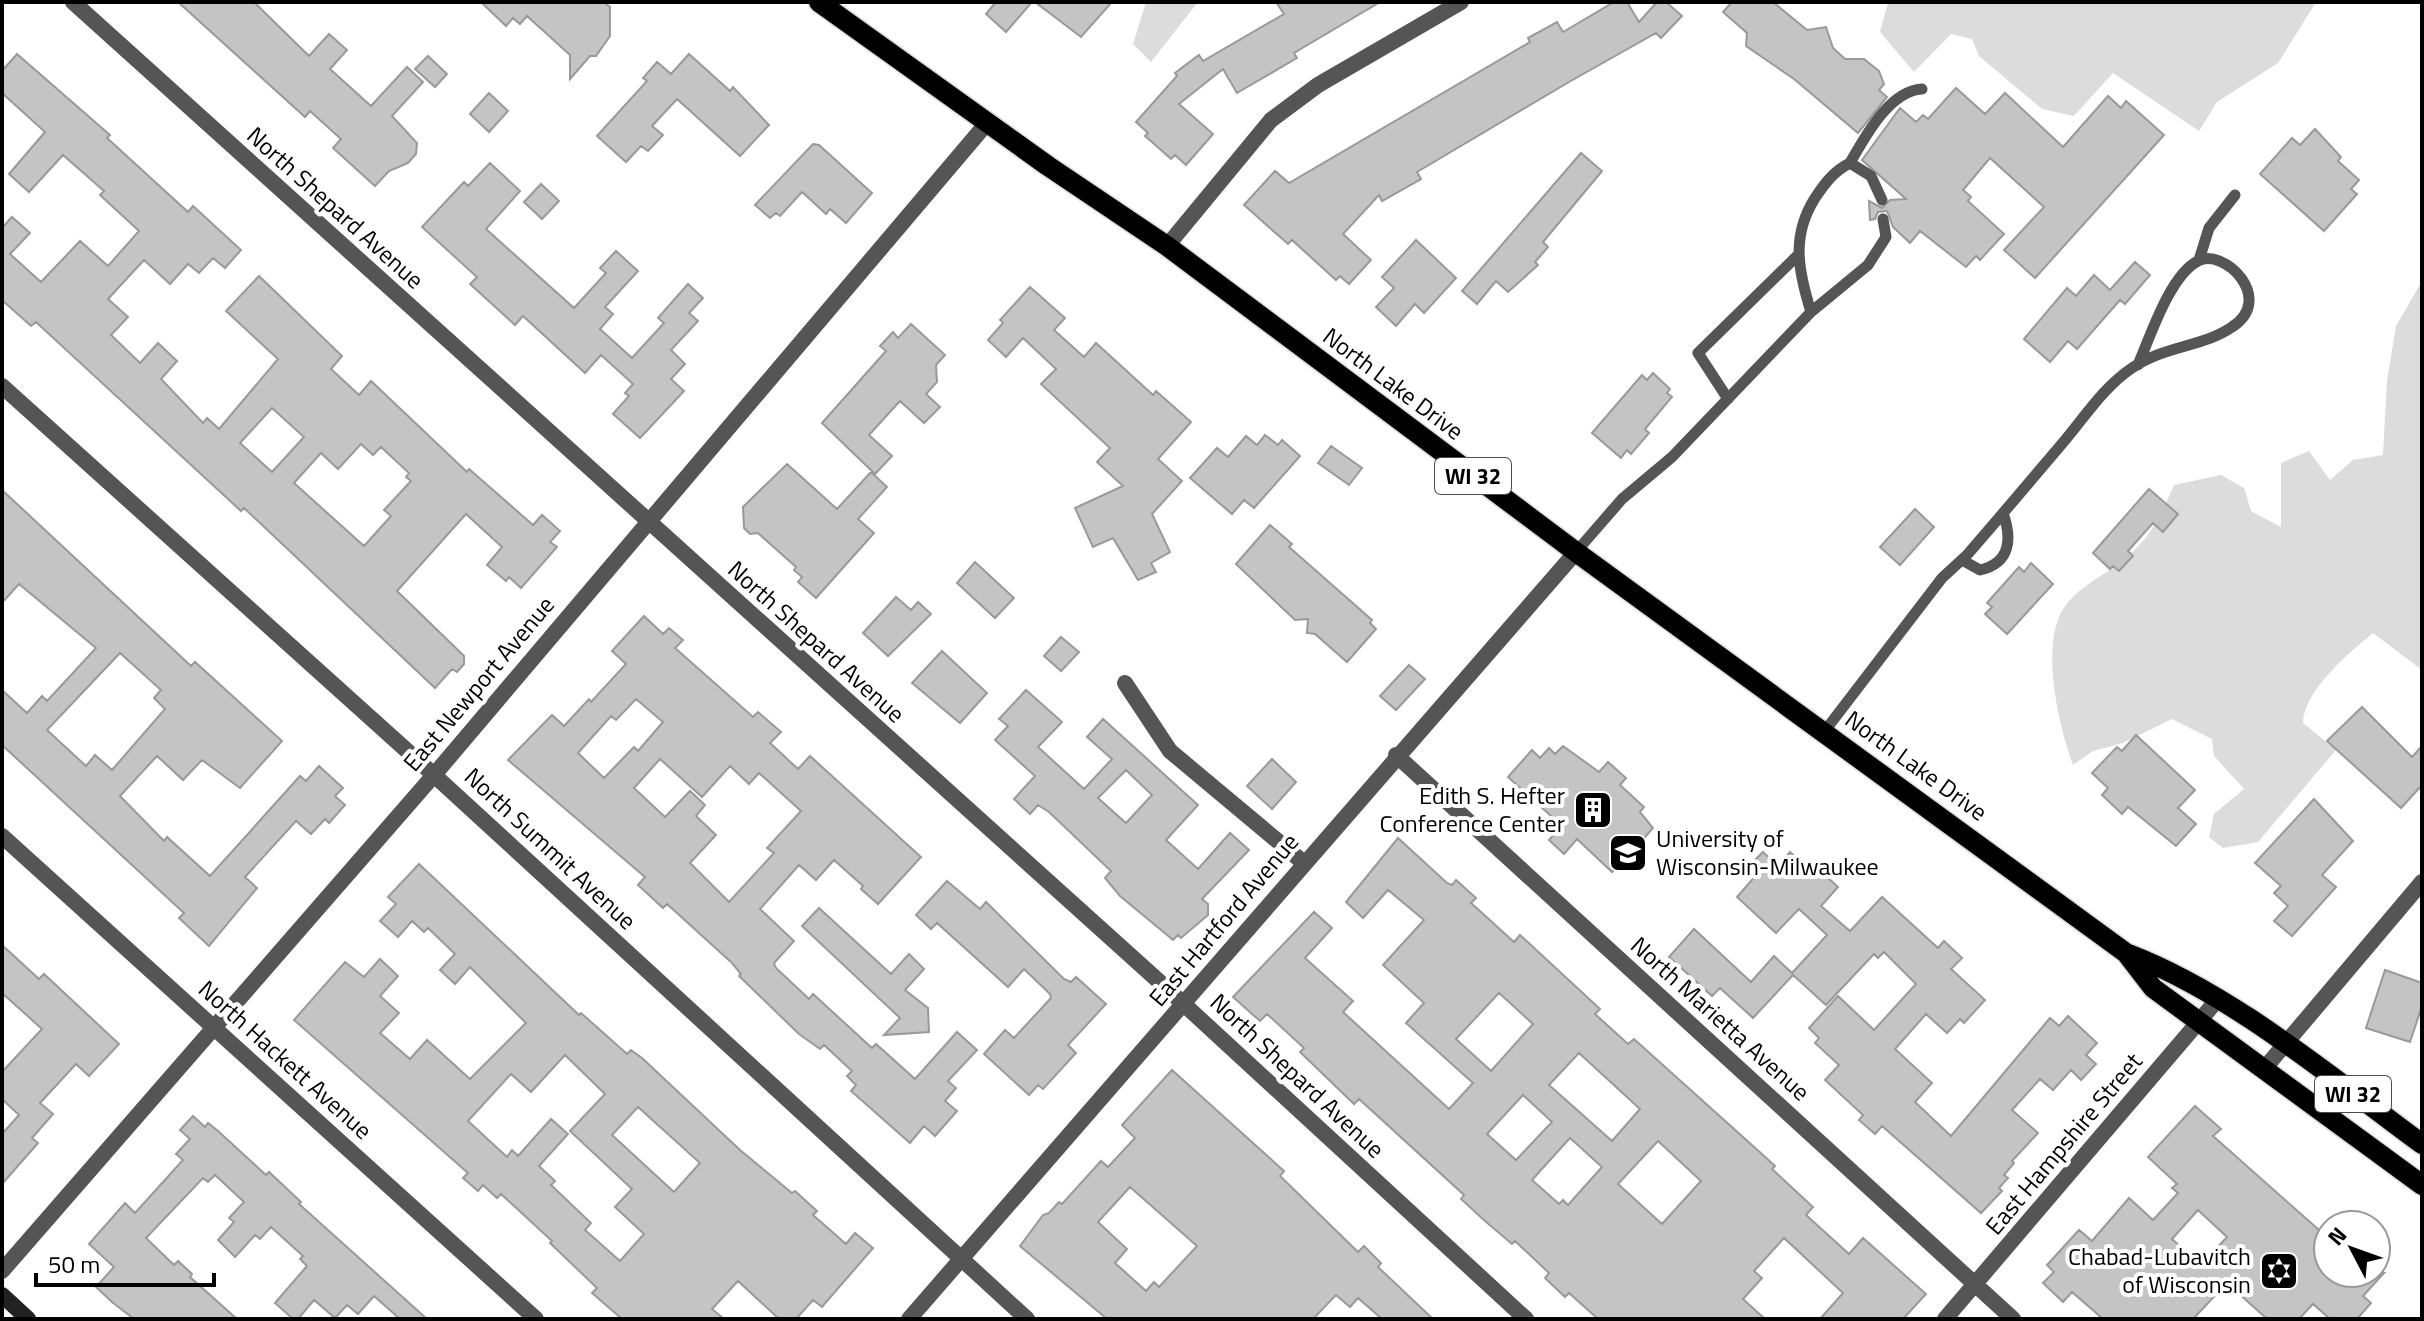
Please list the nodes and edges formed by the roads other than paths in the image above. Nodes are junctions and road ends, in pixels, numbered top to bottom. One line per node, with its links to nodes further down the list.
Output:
1 (73, 2): 18 (street, North Shepard Avenue)
2 (819, 2): 5 (main road, North Lake Drive / WI 32)
3 (1461, 2): 10 (street)
4 (1922, 89): 6 (lane)
5 (987, 123): 10 (main road, North Lake Drive / WI 32); 18 (street, East Newport Avenue)
6 (1850, 163): 8 (lane); 11 (lane)
7 (2235, 195): 12 (lane)
8 (1882, 200)
9 (1883, 219): 13 (lane)
10 (1167, 246): 19 (main road, North Lake Drive / WI 32)
11 (1798, 255): 13 (lane); 16 (lane)
12 (2199, 260): 14 (lane); 14 (lane)
13 (1811, 312): 16 (lane)
14 (2138, 365): 17 (lane)
15 (2, 386): 24 (street, North Summit Avenue)
16 (1728, 399): 19 (lane)
17 (2003, 513): 20 (lane); 20 (lane)
18 (648, 523): 24 (street, East Newport Avenue); 30 (street, North Shepard Avenue)
19 (1576, 552): 22 (main road, North Lake Drive / WI 32); 23 (street, East Hartford Avenue)
20 (1962, 560): 22 (lane)
21 (1125, 683): 26 (street)
22 (1824, 732): 28 (main road, North Lake Drive / WI 32)
23 (1396, 755): 26 (street, East Hartford Avenue); 39 (street, North Marietta Avenue)
24 (434, 775): 32 (street, East Newport Avenue); 37 (street, North Summit Avenue)
25 (2, 836): 32 (street, North Hackett Avenue)
26 (1304, 863): 30 (street, East Hartford Avenue)
27 (2422, 882): 33 (street)
28 (2126, 953): 29 (main road, North Lake Drive / WI 32); 31 (main road, North Lake Drive / WI 32)
29 (2218, 999): 31 (street, East Hampshire Street); 33 (main road, North Lake Drive / WI 32)
30 (1184, 1004): 37 (street, East Hartford Avenue); 45 (street, North Shepard Avenue)
31 (2198, 1023): 34 (main road, North Lake Drive / WI 32); 39 (street, East Hampshire Street)
32 (215, 1029): 38 (street, East Newport Avenue); 42 (street, North Hackett Avenue)
33 (2283, 1044): 34 (street); 35 (main road, North Lake Drive / WI 32)
34 (2264, 1069): 36 (main road, North Lake Drive / WI 32)
35 (2422, 1144)
36 (2422, 1185)
37 (961, 1259): 43 (street, East Hartford Avenue); 44 (street, North Summit Avenue)
38 (2, 1271)
39 (1975, 1285): 46 (street, East Hampshire Street); 47 (street, North Marietta Avenue)
40 (2, 1295): 41 (street)
41 (28, 1319)
42 (536, 1319)
43 (909, 1319)
44 (1027, 1319)
45 (1526, 1319)
46 (1945, 1319)
47 (2013, 1319)

